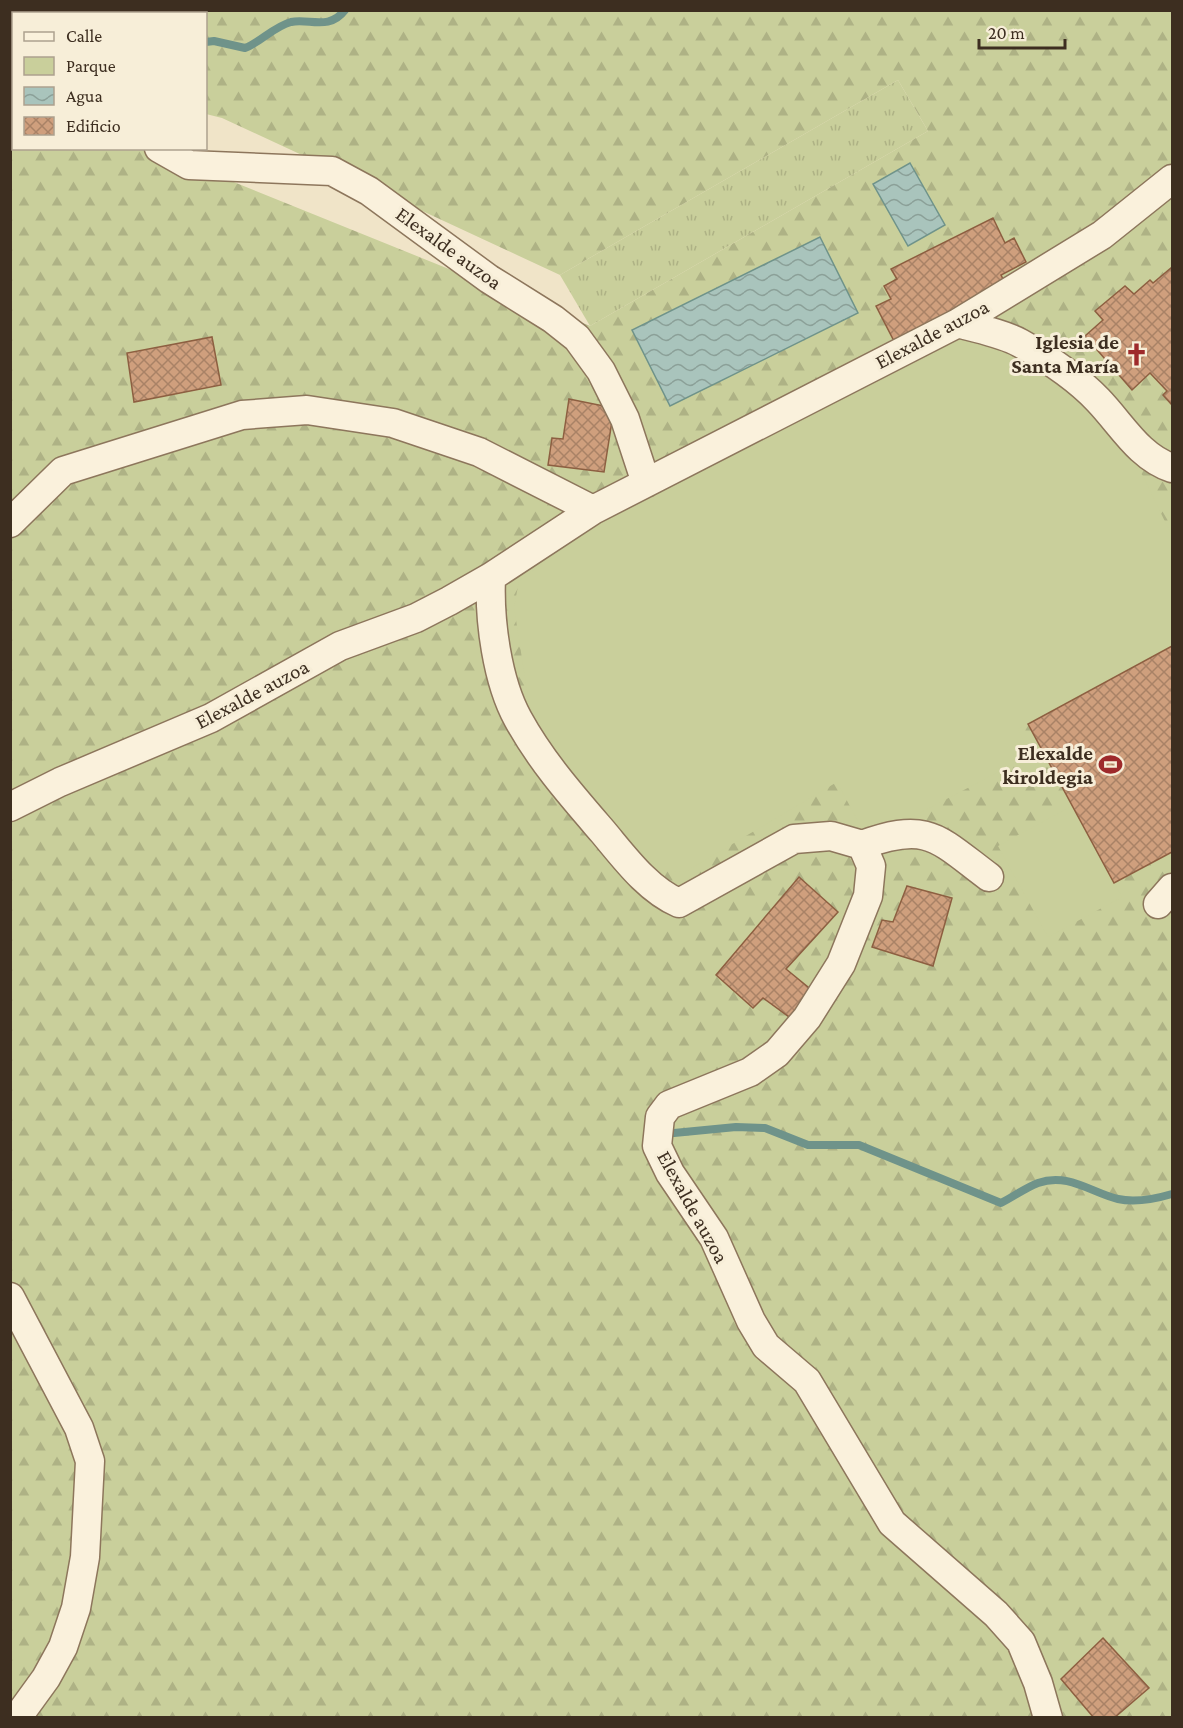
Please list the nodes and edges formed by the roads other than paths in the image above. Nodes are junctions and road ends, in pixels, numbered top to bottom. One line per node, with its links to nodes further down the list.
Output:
1 (163, 150): 5 (street, Elexalde auzoa)
2 (1173, 179): 3 (street, Elexalde auzoa)
3 (958, 323): 4 (street); 5 (street, Elexalde auzoa)
4 (1173, 468)
5 (646, 483): 6 (street, Elexalde auzoa)
6 (593, 510): 7 (street); 8 (street, Elexalde auzoa)
7 (10, 523)
8 (491, 577): 9 (street, Elexalde auzoa); 10 (street)
9 (10, 807)
10 (862, 845): 11 (street); 14 (street, Elexalde auzoa)
11 (989, 877)
12 (10, 1297): 13 (street)
13 (17, 1718)
14 (1047, 1718)

